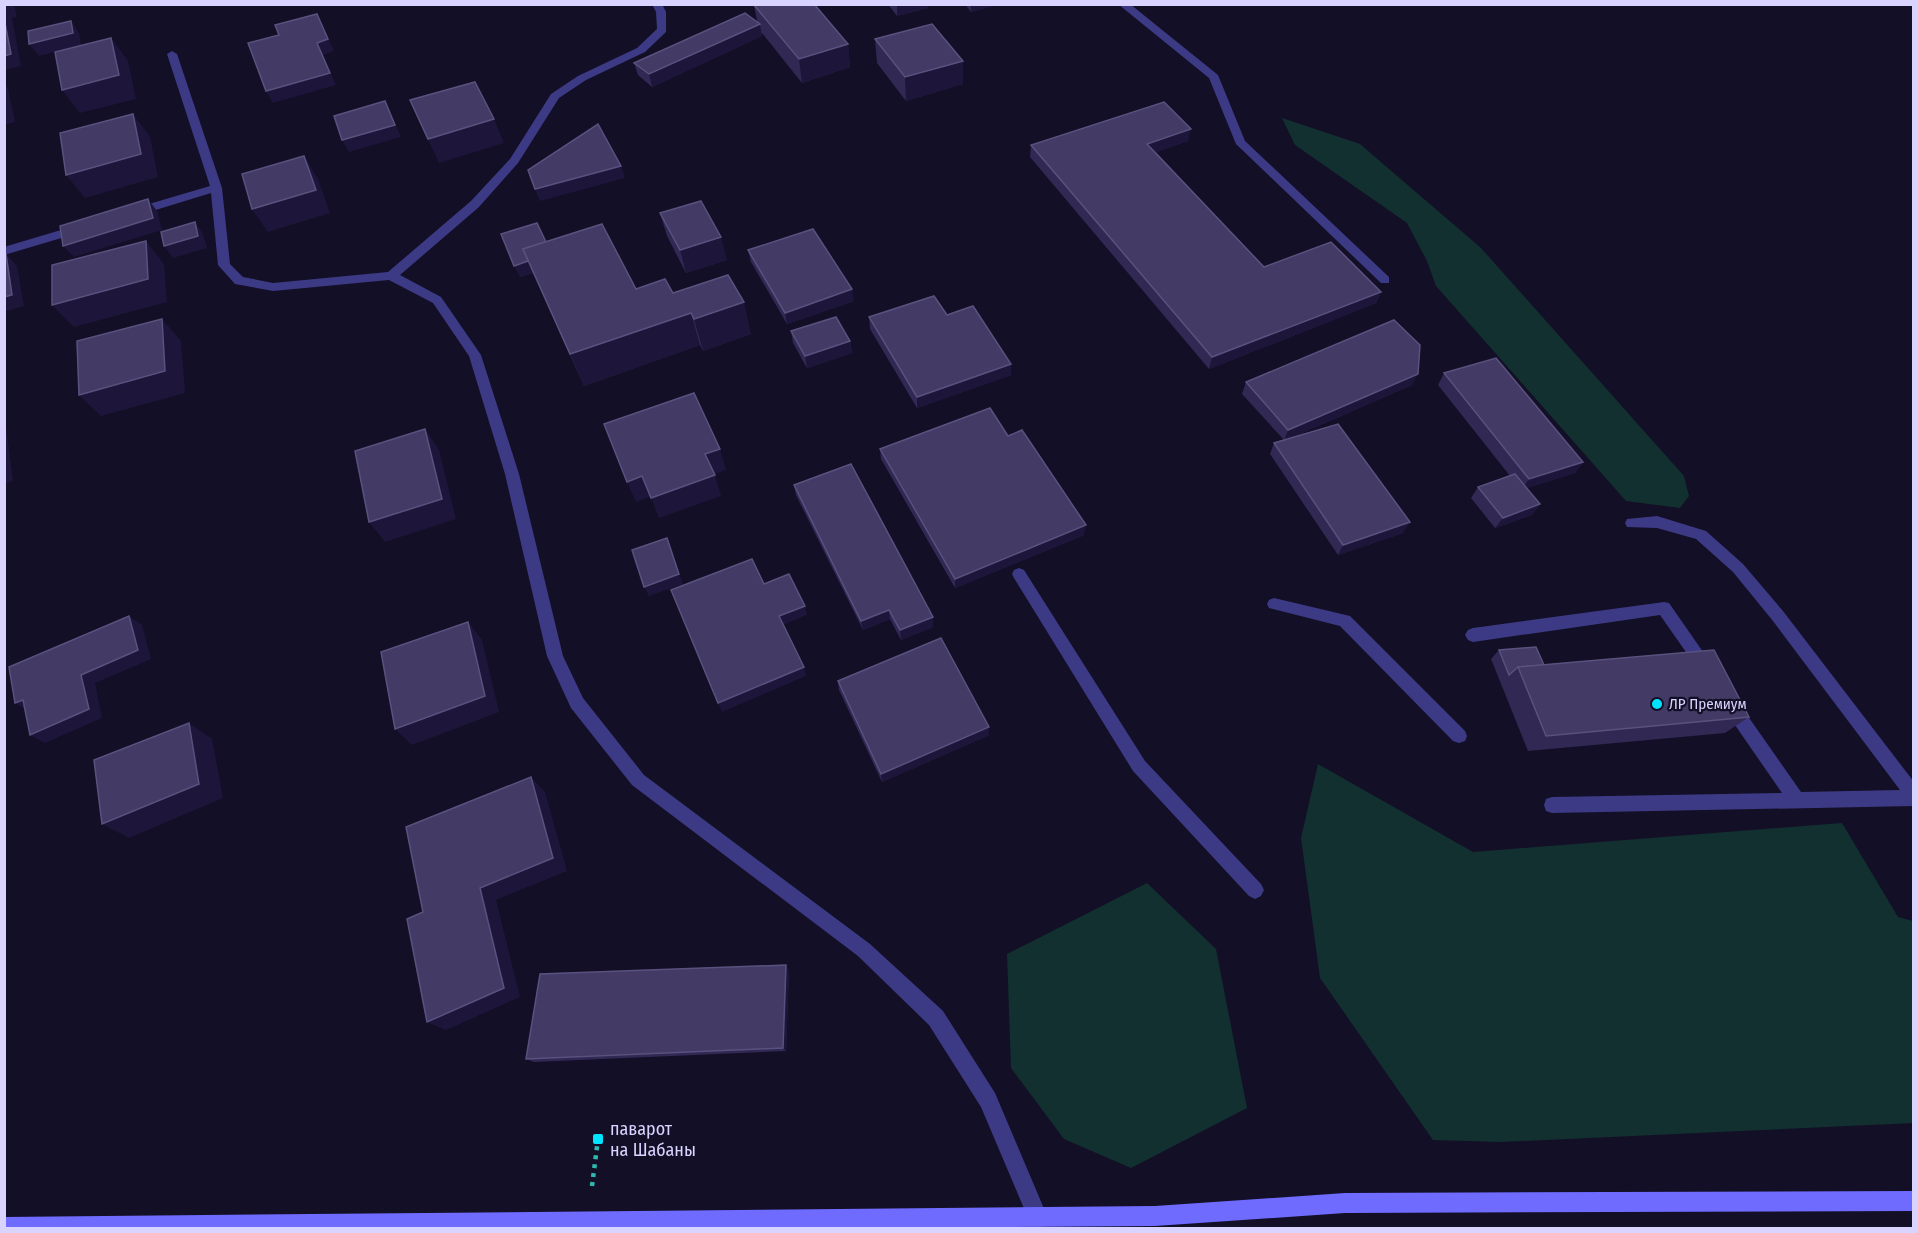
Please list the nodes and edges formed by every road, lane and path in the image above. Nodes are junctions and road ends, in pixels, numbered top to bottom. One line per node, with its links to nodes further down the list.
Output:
1 (657, 4): 8 (lane)
2 (1123, 4): 9 (lane)
3 (172, 54): 4 (lane)
4 (216, 188): 5 (lane); 8 (lane)
5 (128, 214)
6 (95, 224): 7 (lane)
7 (6, 251)
8 (391, 276): 23 (lane)
9 (1385, 280)
10 (1632, 523): 17 (lane)
11 (1018, 574): 20 (lane)
12 (1274, 604): 16 (lane)
13 (1473, 635): 14 (lane)
14 (1711, 676)
15 (1724, 695): 18 (lane)
16 (1459, 736)
17 (1914, 797): 18 (lane)
18 (1797, 800): 19 (lane)
19 (1552, 805)
20 (1255, 890)
21 (598, 1139): 24 (path)
22 (1914, 1201): 23 (main road)
23 (1038, 1218): 24 (main road)
24 (588, 1220): 25 (main road)
25 (4, 1227)

